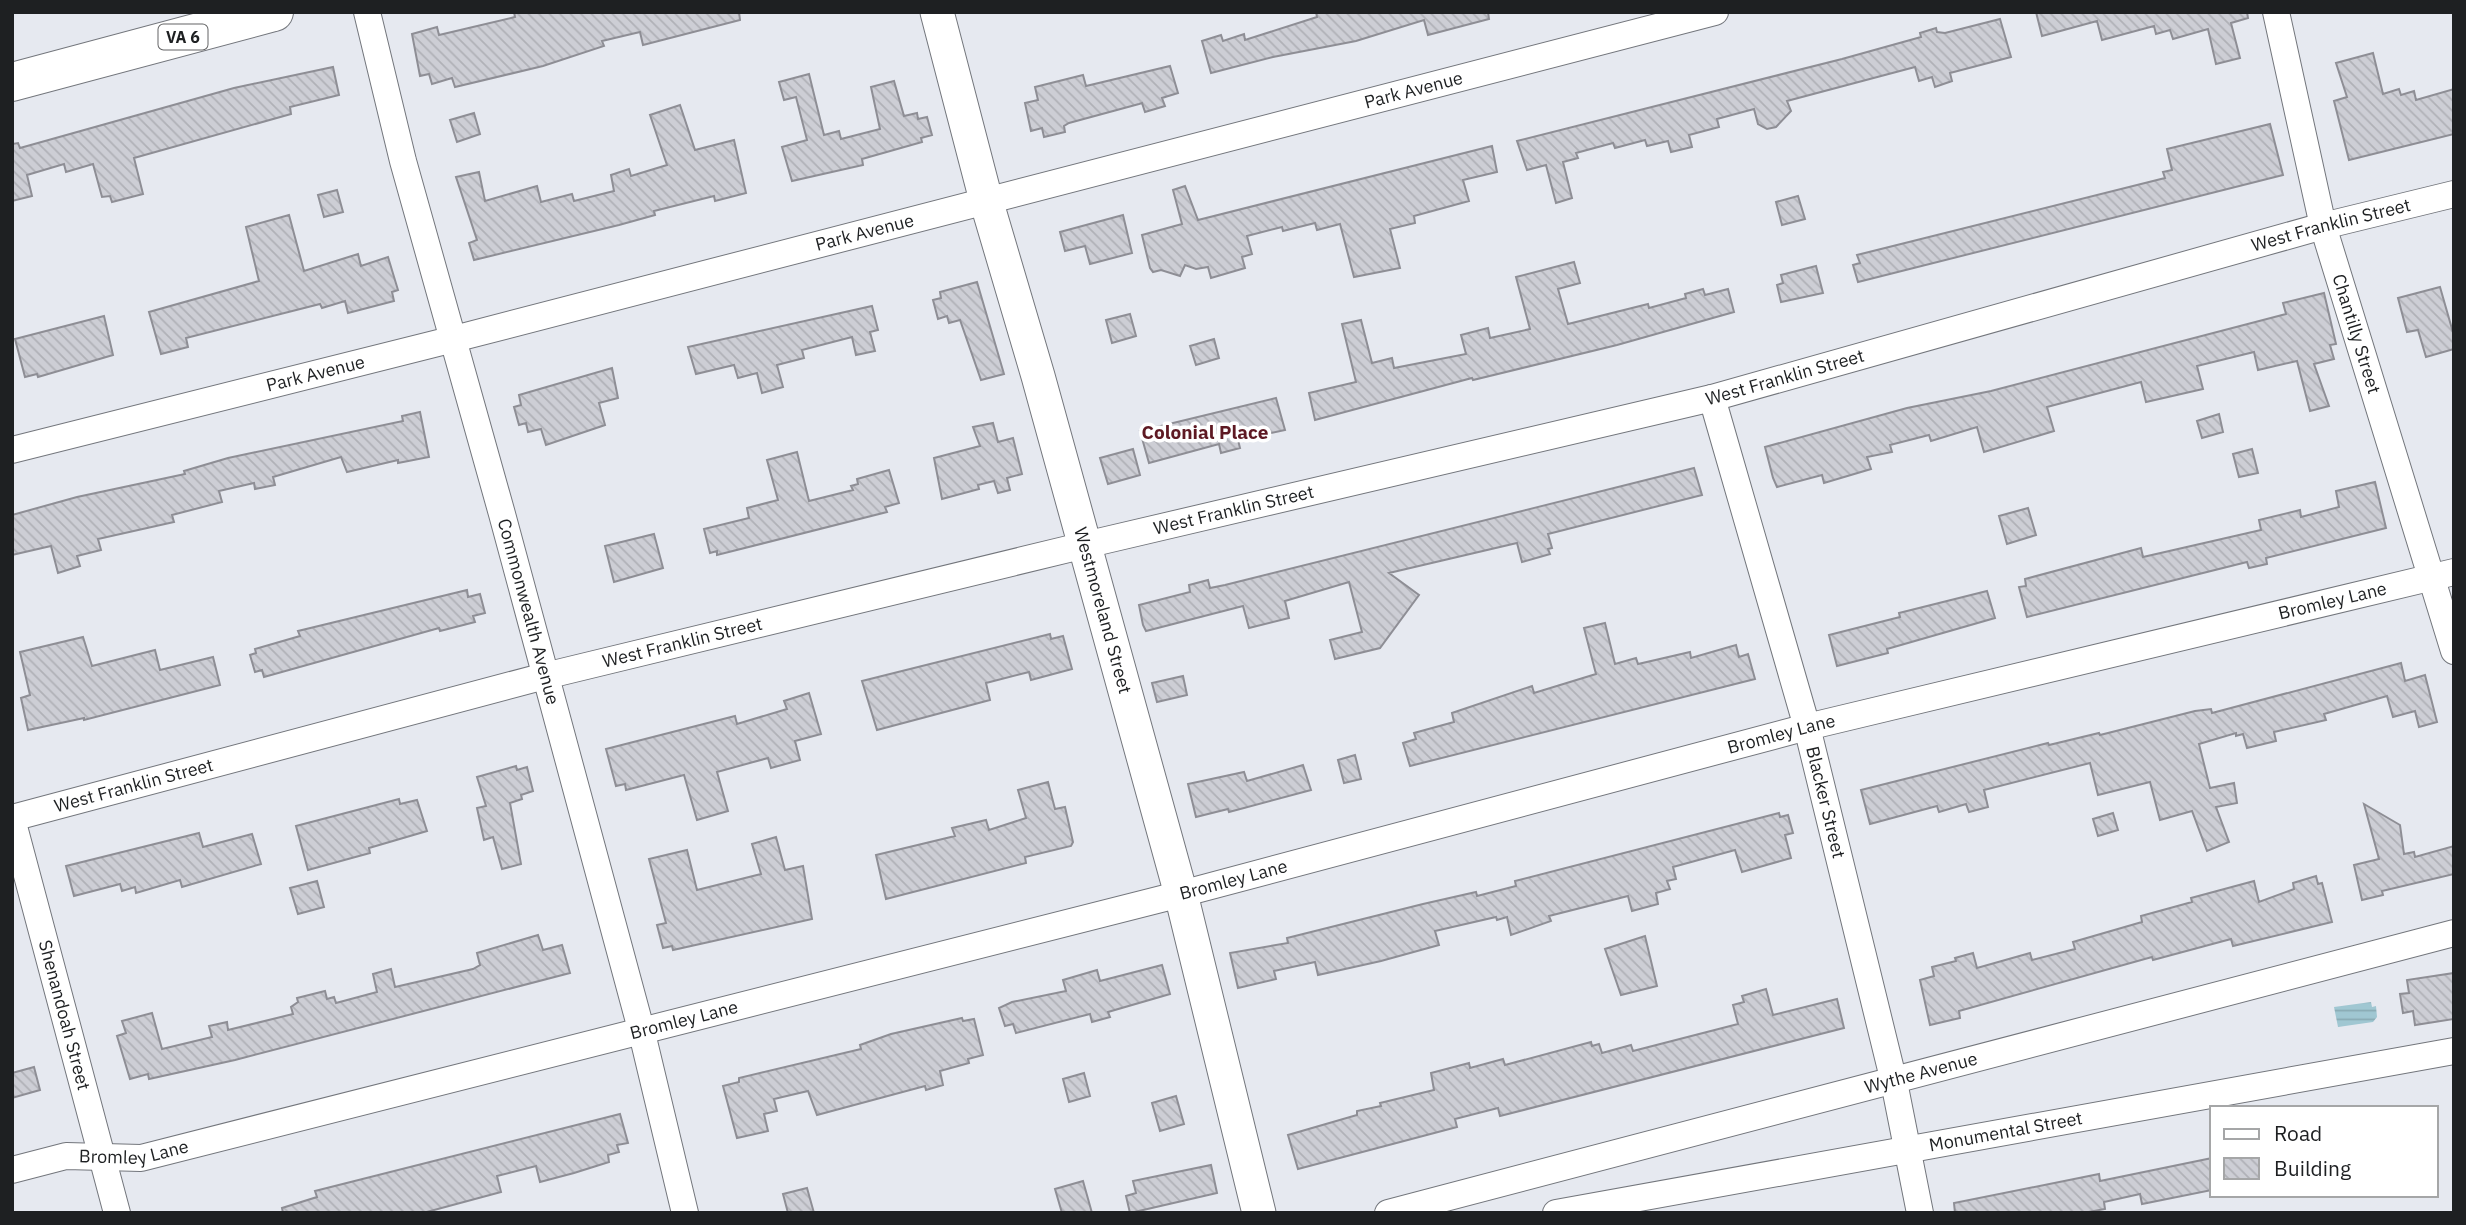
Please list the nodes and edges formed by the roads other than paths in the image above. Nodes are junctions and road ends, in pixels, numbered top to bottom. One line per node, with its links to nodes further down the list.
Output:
1 (274, 12): 6 (main road, VA 6)
2 (367, 12): 10 (street, Commonwealth Avenue)
3 (937, 12): 8 (street, Westmoreland Street)
4 (1715, 12): 8 (street, Park Avenue)
5 (2276, 12): 9 (street, Chantilly Street)
6 (12, 82)
7 (2454, 194): 9 (street, West Franklin Street)
8 (986, 200): 10 (street, Park Avenue); 13 (street, Westmoreland Street)
9 (2323, 226): 11 (street, West Franklin Street); 14 (street, Chantilly Street)
10 (454, 339): 12 (street, Park Avenue); 16 (street, Commonwealth Avenue)
11 (1712, 398): 13 (street, West Franklin Street); 17 (street, Blacker Street)
12 (12, 450)
13 (1084, 545): 16 (street, West Franklin Street); 19 (street, Westmoreland Street)
14 (2444, 574): 15 (street, Chantilly Street); 17 (street, Bromley Lane)
15 (2454, 651)
16 (545, 677): 18 (street, West Franklin Street); 21 (street, Commonwealth Avenue)
17 (1807, 727): 19 (street, Bromley Lane); 23 (street, Blacker Street)
18 (12, 818): 25 (street, Shenandoah Street)
19 (1181, 894): 21 (street, Bromley Lane); 29 (street, Westmoreland Street)
20 (2454, 933): 23 (street, Wythe Avenue)
21 (641, 1029): 25 (street, Bromley Lane); 28 (street, Commonwealth Avenue)
22 (2454, 1051): 24 (street, Monumental Street)
23 (1894, 1082): 24 (street, Blacker Street); 30 (street, Wythe Avenue)
24 (1910, 1149): 31 (street, Monumental Street); 32 (street, Blacker Street)
25 (101, 1155): 26 (street, Bromley Lane); 27 (street, Shenandoah Street)
26 (12, 1170)
27 (117, 1213)
28 (685, 1213)
29 (1259, 1213)
30 (1388, 1213)
31 (1556, 1213)
32 (1920, 1213)

